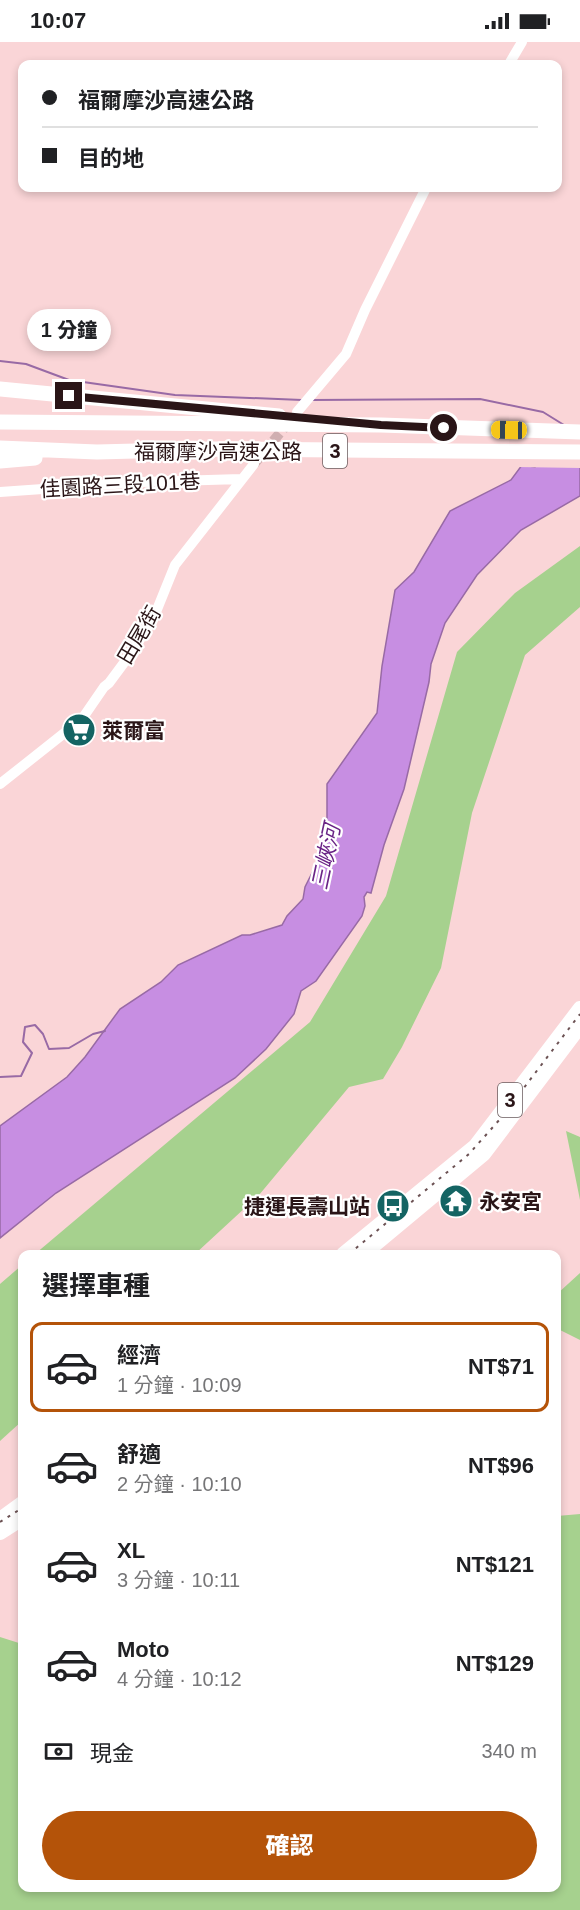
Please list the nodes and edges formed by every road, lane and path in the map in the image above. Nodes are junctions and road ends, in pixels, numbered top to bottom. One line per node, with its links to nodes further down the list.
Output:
1 (522, 42): 2 (street)
2 (511, 60)
3 (424, 192): 7 (street)
4 (0, 390): 6 (highway)
5 (0, 400): 6 (highway)
6 (111, 400): 9 (highway)
7 (304, 404)
8 (0, 422): 9 (highway, 福爾摩沙高速公路 / 3)
9 (381, 425): 10 (highway, 福爾摩沙高速公路 / 3)
10 (580, 432)
11 (0, 448): 12 (highway, 福爾摩沙高速公路 / 3)
12 (98, 452): 13 (highway, 福爾摩沙高速公路 / 3); 14 (highway)
13 (580, 452)
14 (0, 461)
15 (254, 464): 16 (street, 田尾街)
16 (241, 479): 17 (street, 佳園路三段101巷); 18 (street, 田尾街)
17 (0, 492)
18 (0, 784)
19 (580, 1008): 21 (main road, 3)
20 (580, 1027): 22 (main road, 3)
21 (348, 1250)
22 (369, 1250)
23 (18, 1506): 24 (main road)
24 (0, 1519)
25 (18, 1522): 26 (main road)
26 (0, 1533)

